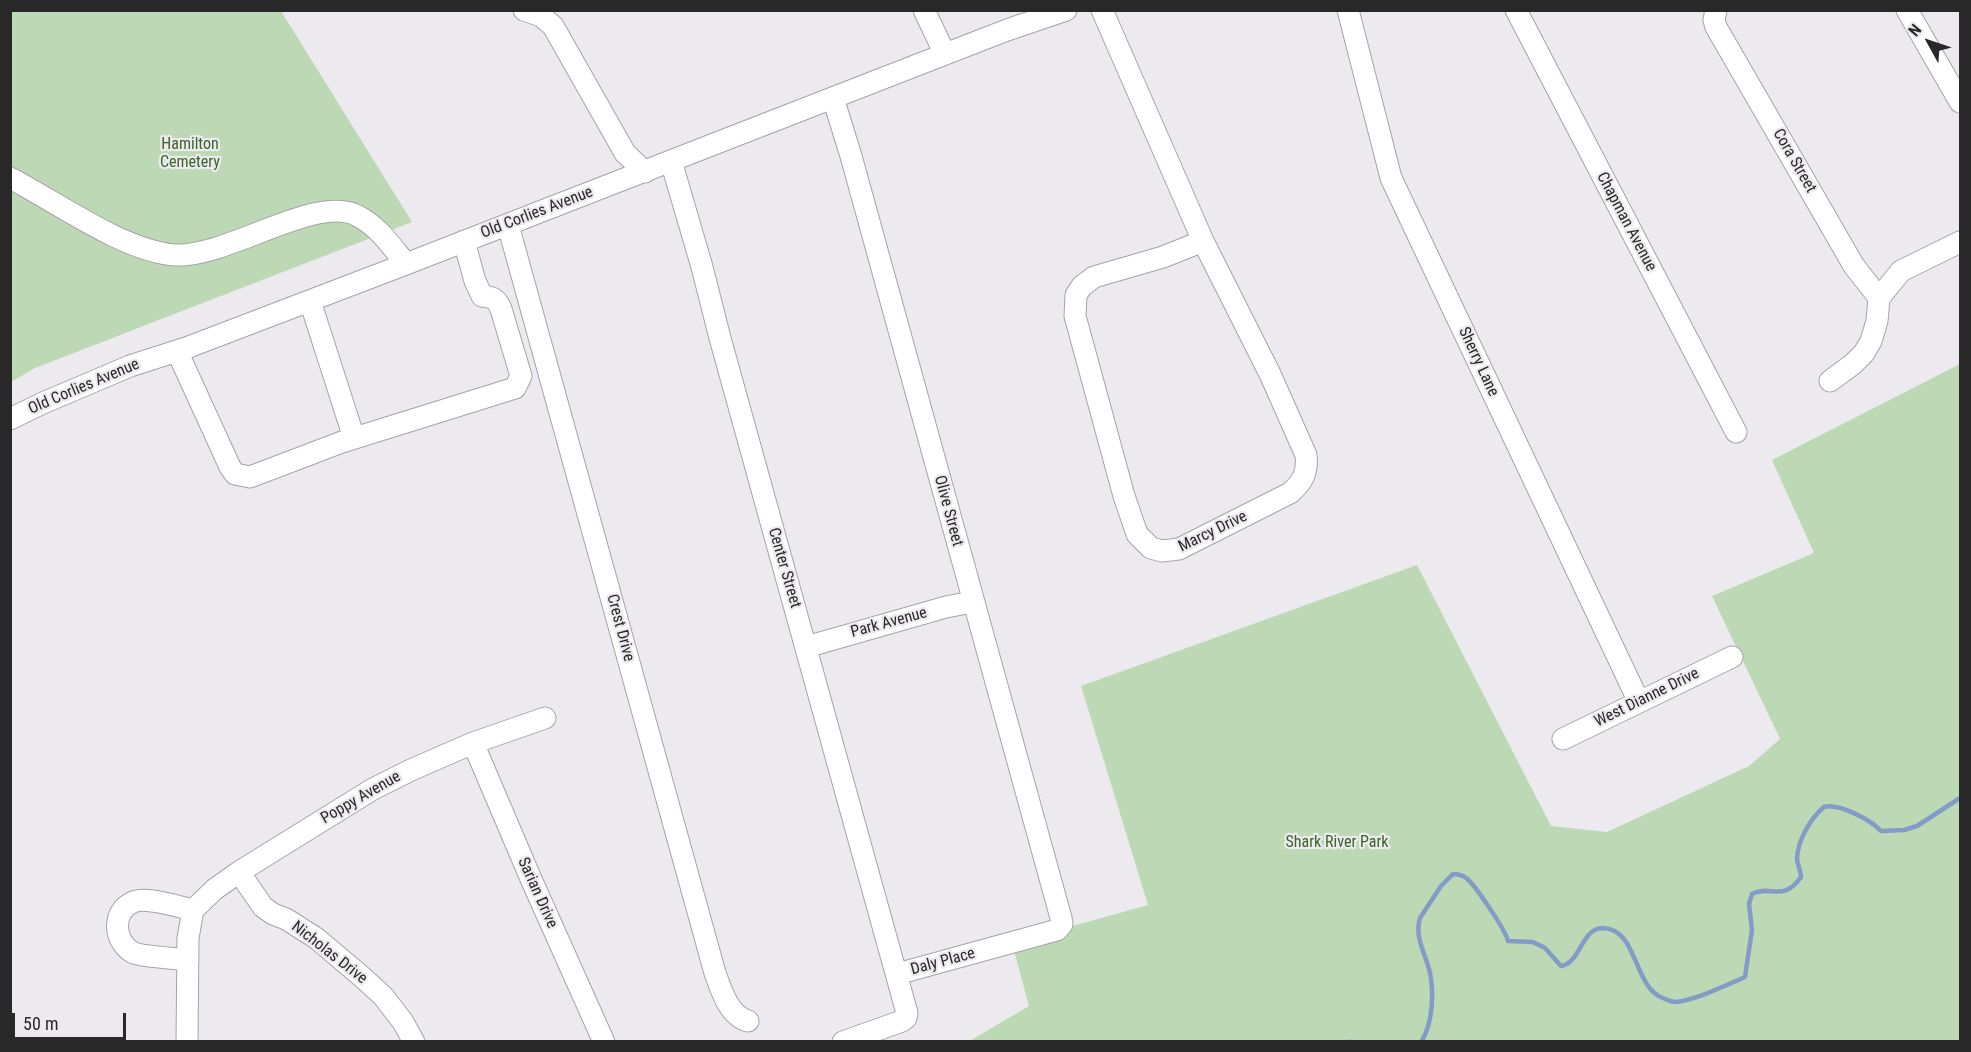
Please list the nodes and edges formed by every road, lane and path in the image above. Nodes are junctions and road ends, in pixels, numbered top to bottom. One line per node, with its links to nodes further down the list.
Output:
1 (524, 10): 13 (street)
2 (924, 10): 9 (street)
3 (1066, 10): 9 (street, Old Corlies Avenue)
4 (1102, 10): 16 (street, Marcy Drive)
5 (1348, 10): 30 (street, Sherry Lane)
6 (1516, 10): 25 (street, Chapman Avenue)
7 (1907, 10): 11 (street)
8 (1715, 15): 20 (street, Cora Street)
9 (945, 54): 10 (street, Old Corlies Avenue)
10 (833, 98): 12 (street, Old Corlies Avenue); 27 (street, Olive Street)
11 (1960, 102)
12 (671, 161): 13 (street, Old Corlies Avenue); 28 (street, Center Street)
13 (645, 172): 15 (street, Old Corlies Avenue)
14 (10, 178): 19 (street)
15 (508, 225): 17 (street, Old Corlies Avenue); 39 (street, Crest Drive)
16 (1203, 241): 16 (street, Marcy Drive)
17 (464, 242): 19 (street, Old Corlies Avenue); 26 (street)
18 (1960, 242): 20 (street)
19 (406, 264): 21 (street, Old Corlies Avenue)
20 (1879, 298): 23 (street)
21 (310, 301): 22 (street, Old Corlies Avenue); 26 (street)
22 (177, 351): 24 (street, Old Corlies Avenue); 26 (street)
23 (1830, 381)
24 (10, 419)
25 (1736, 432)
26 (354, 438)
27 (972, 602): 28 (street, Park Avenue); 36 (street, Olive Street)
28 (806, 647): 38 (street, Center Street)
29 (1732, 657): 30 (street, West Dianne Drive)
30 (1639, 702): 32 (street, West Dianne Drive)
31 (546, 718): 33 (street, Poppy Avenue)
32 (1563, 739)
33 (473, 743): 34 (street, Poppy Avenue); 42 (street, Sarian Drive)
34 (239, 872): 35 (street, Poppy Avenue); 41 (street, Nicholas Drive)
35 (193, 910): 37 (street); 37 (street)
36 (1062, 924): 38 (street, Daly Place)
37 (188, 960): 40 (street)
38 (897, 974): 43 (street, Daly Place)
39 (748, 1021)
40 (187, 1041)
41 (414, 1041)
42 (604, 1041)
43 (843, 1041)

